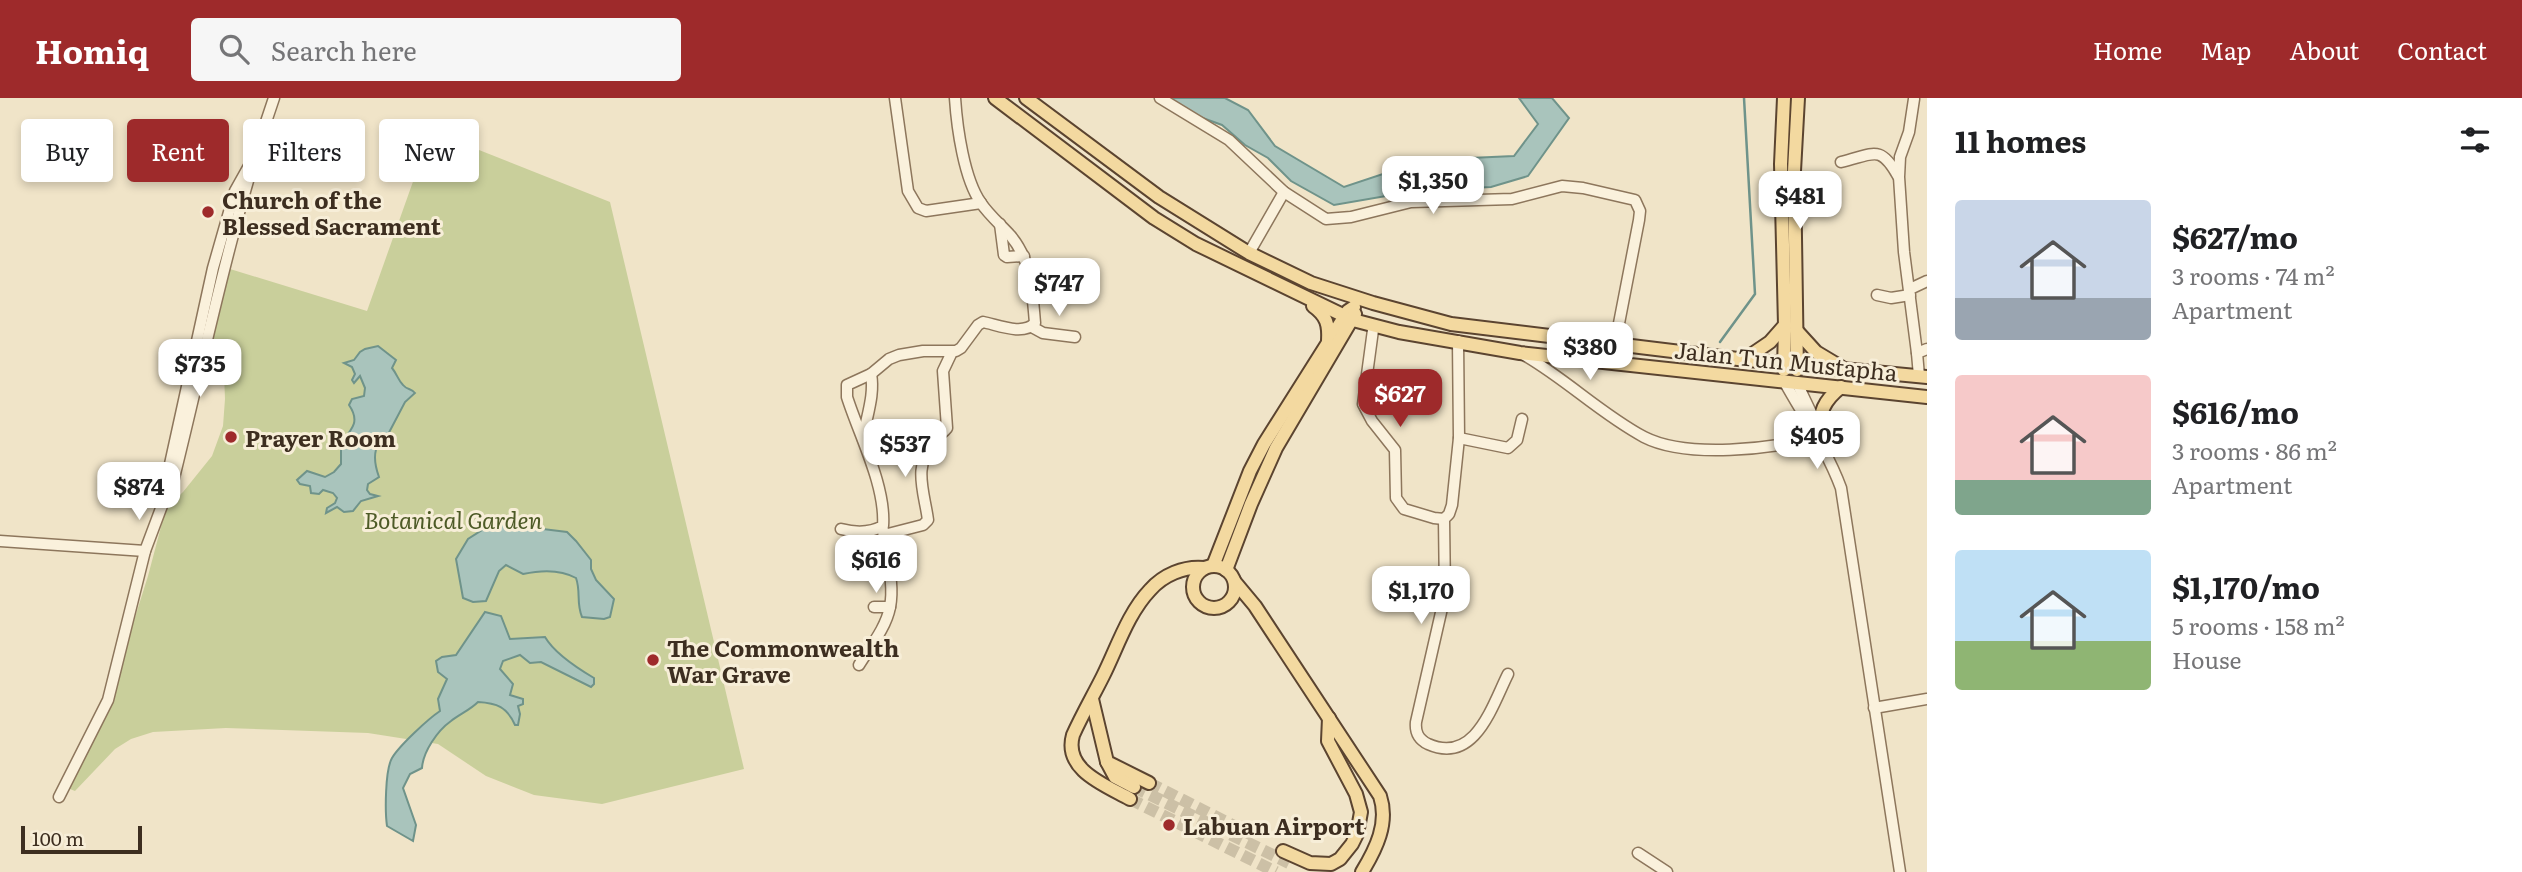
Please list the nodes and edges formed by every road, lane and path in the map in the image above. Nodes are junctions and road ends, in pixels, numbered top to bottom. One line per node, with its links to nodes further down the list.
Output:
1 (274, 98): 52 (street)
2 (895, 98): 13 (street)
3 (955, 98): 13 (street)
4 (995, 98): 17 (main road, Jalan Tun Mustapha)
5 (1026, 98): 15 (main road)
6 (1160, 98): 12 (street)
7 (1784, 98): 25 (main road)
8 (1798, 98): 25 (main road)
9 (1914, 99): 11 (street)
10 (1841, 162): 11 (street)
11 (1899, 177): 20 (street)
12 (1284, 192): 15 (street); 30 (street)
13 (981, 203): 14 (street)
14 (1000, 224): 16 (street); 16 (street)
15 (1249, 253): 19 (main road)
16 (1024, 256): 24 (street)
17 (1269, 280): 22 (main road, Jalan Tun Mustapha); 31 (main road)
18 (1927, 281): 20 (street)
19 (1311, 283): 22 (main road); 23 (main road)
20 (1910, 292): 21 (street); 32 (street)
21 (1877, 295)
22 (1351, 314): 23 (main road); 27 (main road, Jalan Tun Mustapha); 31 (main road)
23 (1451, 324): 30 (main road)
24 (1032, 327): 28 (street); 33 (street)
25 (1791, 328): 35 (main road); 36 (main road); 37 (main road)
26 (1373, 330): 27 (main road); 31 (main road); 48 (street)
27 (1399, 332): 29 (main road, Jalan Tun Mustapha)
28 (1075, 337)
29 (1458, 341): 34 (main road, Jalan Tun Mustapha); 46 (street)
30 (1615, 344): 35 (main road)
31 (1331, 346): 53 (main road)
32 (1922, 351): 39 (street)
33 (952, 352): 38 (street); 50 (street)
34 (1520, 353): 40 (main road, Jalan Tun Mustapha); 45 (street)
35 (1741, 359): 36 (main road)
36 (1790, 363): 37 (main road); 40 (main road); 41 (main road)
37 (1848, 370): 39 (main road)
38 (871, 374): 47 (street); 47 (street)
39 (1923, 376)
40 (1784, 381): 41 (main road, Jalan Tun Mustapha); 45 (street)
41 (1797, 383): 42 (main road, Jalan Tun Mustapha); 45 (street)
42 (1841, 387): 43 (main road, Jalan Tun Mustapha); 45 (main road)
43 (1927, 397)
44 (1522, 419): 46 (street)
45 (1818, 436): 61 (street)
46 (1459, 438): 48 (street)
47 (863, 444): 50 (street)
48 (1444, 519): 58 (street)
49 (841, 529): 50 (street)
50 (883, 530): 56 (street)
51 (0, 541): 52 (street)
52 (145, 551): 65 (street)
53 (1214, 568): 54 (main road); 54 (main road); 59 (main road)
54 (1235, 582): 62 (main road)
55 (874, 607): 56 (street)
56 (890, 607): 57 (street)
57 (859, 665)
58 (1508, 674)
59 (1092, 699): 63 (main road); 63 (main road)
60 (1927, 699): 61 (street)
61 (1874, 708): 70 (street)
62 (1329, 718): 67 (main road); 68 (main road)
63 (1107, 762): 64 (main road)
64 (1149, 783)
65 (59, 797)
66 (1638, 853): 69 (street)
67 (1286, 857)
68 (1362, 872)
69 (1667, 872)
70 (1900, 872)

